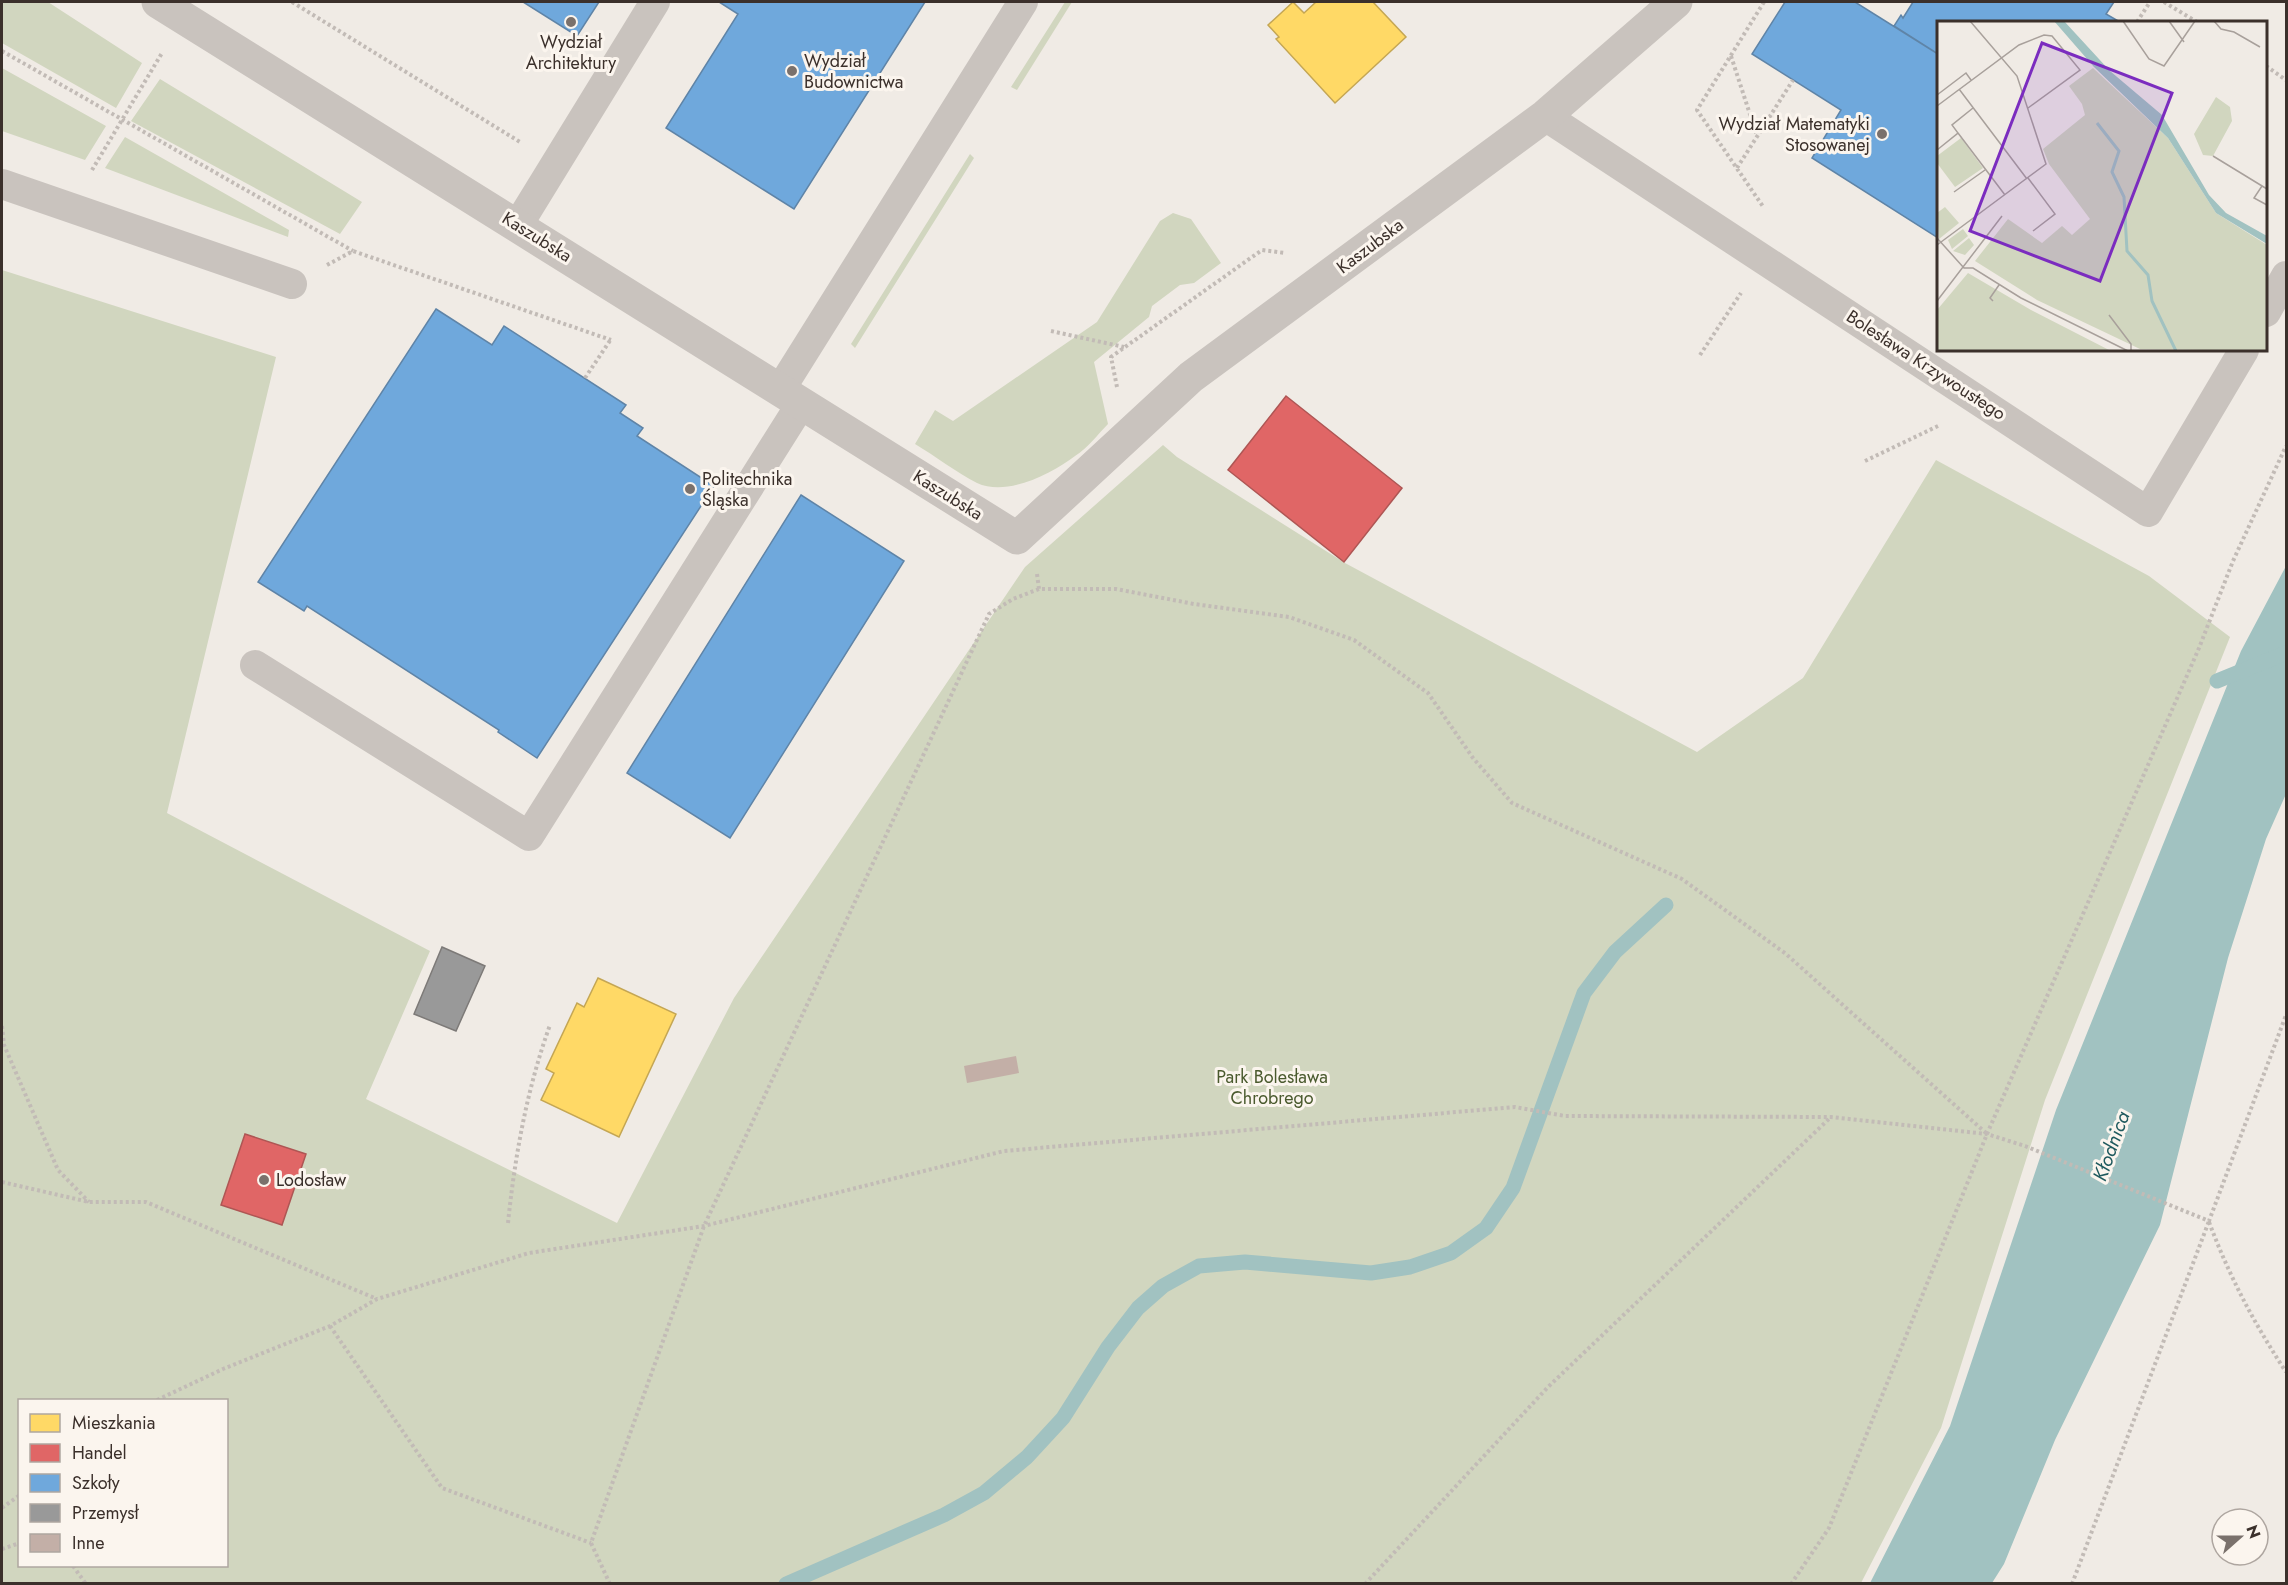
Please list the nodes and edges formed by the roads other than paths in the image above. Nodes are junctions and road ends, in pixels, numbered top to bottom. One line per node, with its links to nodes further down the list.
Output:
1 (655, 2): 7 (lane)
2 (1023, 2): 12 (lane)
3 (1676, 2): 5 (street, Kaszubska)
4 (170, 9): 7 (street, Kaszubska)
5 (1545, 116): 11 (lane, Bolesława Krzywoustego); 12 (street, Kaszubska)
6 (2, 184): 9 (lane)
7 (518, 225): 12 (street, Kaszubska)
8 (2286, 276): 10 (lane)
9 (292, 284)
10 (2267, 309)
11 (2243, 351)
12 (790, 397): 13 (lane)
13 (255, 665)

